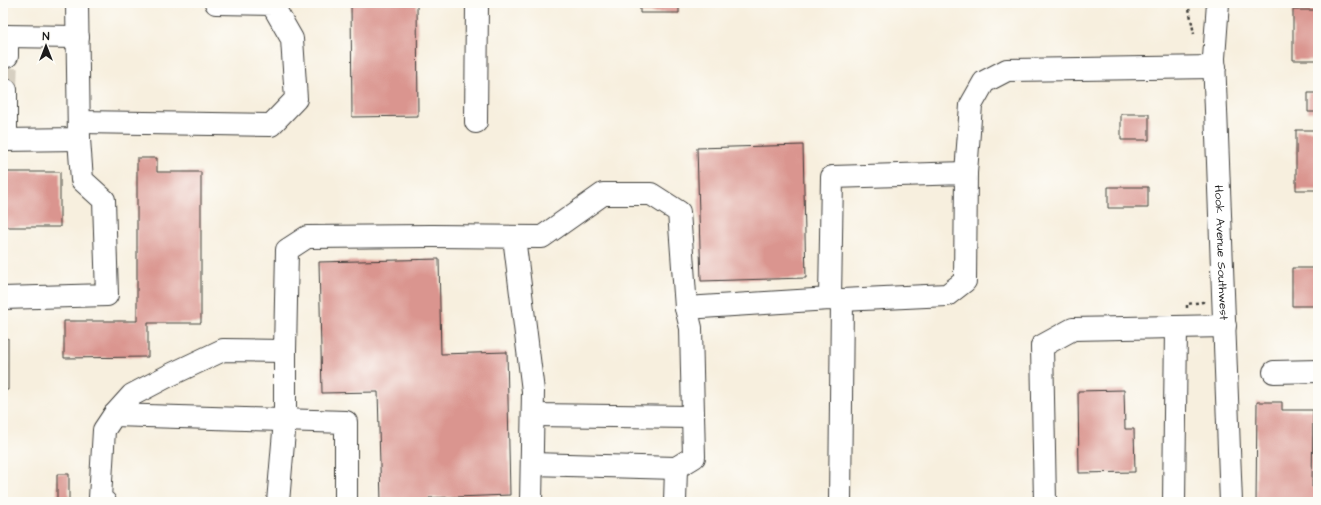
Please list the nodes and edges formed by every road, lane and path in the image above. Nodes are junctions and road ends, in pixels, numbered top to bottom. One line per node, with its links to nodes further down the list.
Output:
1 (77, 3): 5 (street)
2 (216, 3): 10 (street)
3 (477, 3): 9 (street)
4 (1218, 3): 7 (street, Hook Avenue Southwest)
5 (78, 37): 6 (street); 10 (street)
6 (5, 42)
7 (1215, 67): 12 (street); 17 (street, Hook Avenue Southwest)
8 (6, 90): 11 (street)
9 (476, 122)
10 (79, 130): 11 (street); 14 (street)
11 (5, 140)
12 (966, 174): 15 (street); 15 (street)
13 (514, 237): 16 (street); 19 (street); 23 (street)
14 (3, 298)
15 (836, 300): 16 (street); 33 (street)
16 (686, 308): 24 (street)
17 (1224, 326): 18 (street); 36 (street, Hook Avenue Southwest)
18 (1176, 327): 34 (street); 35 (street)
19 (285, 351): 22 (street); 25 (street)
20 (1318, 371): 21 (street)
21 (1274, 372)
22 (114, 415): 25 (street); 28 (street)
23 (533, 415): 24 (street); 26 (street)
24 (693, 417): 27 (street)
25 (285, 420): 29 (street); 30 (street)
26 (532, 464): 27 (street); 31 (street)
27 (676, 468): 32 (street)
28 (105, 502)
29 (278, 502)
30 (346, 502)
31 (531, 502)
32 (675, 502)
33 (840, 502)
34 (1045, 502)
35 (1174, 502)
36 (1231, 502)

